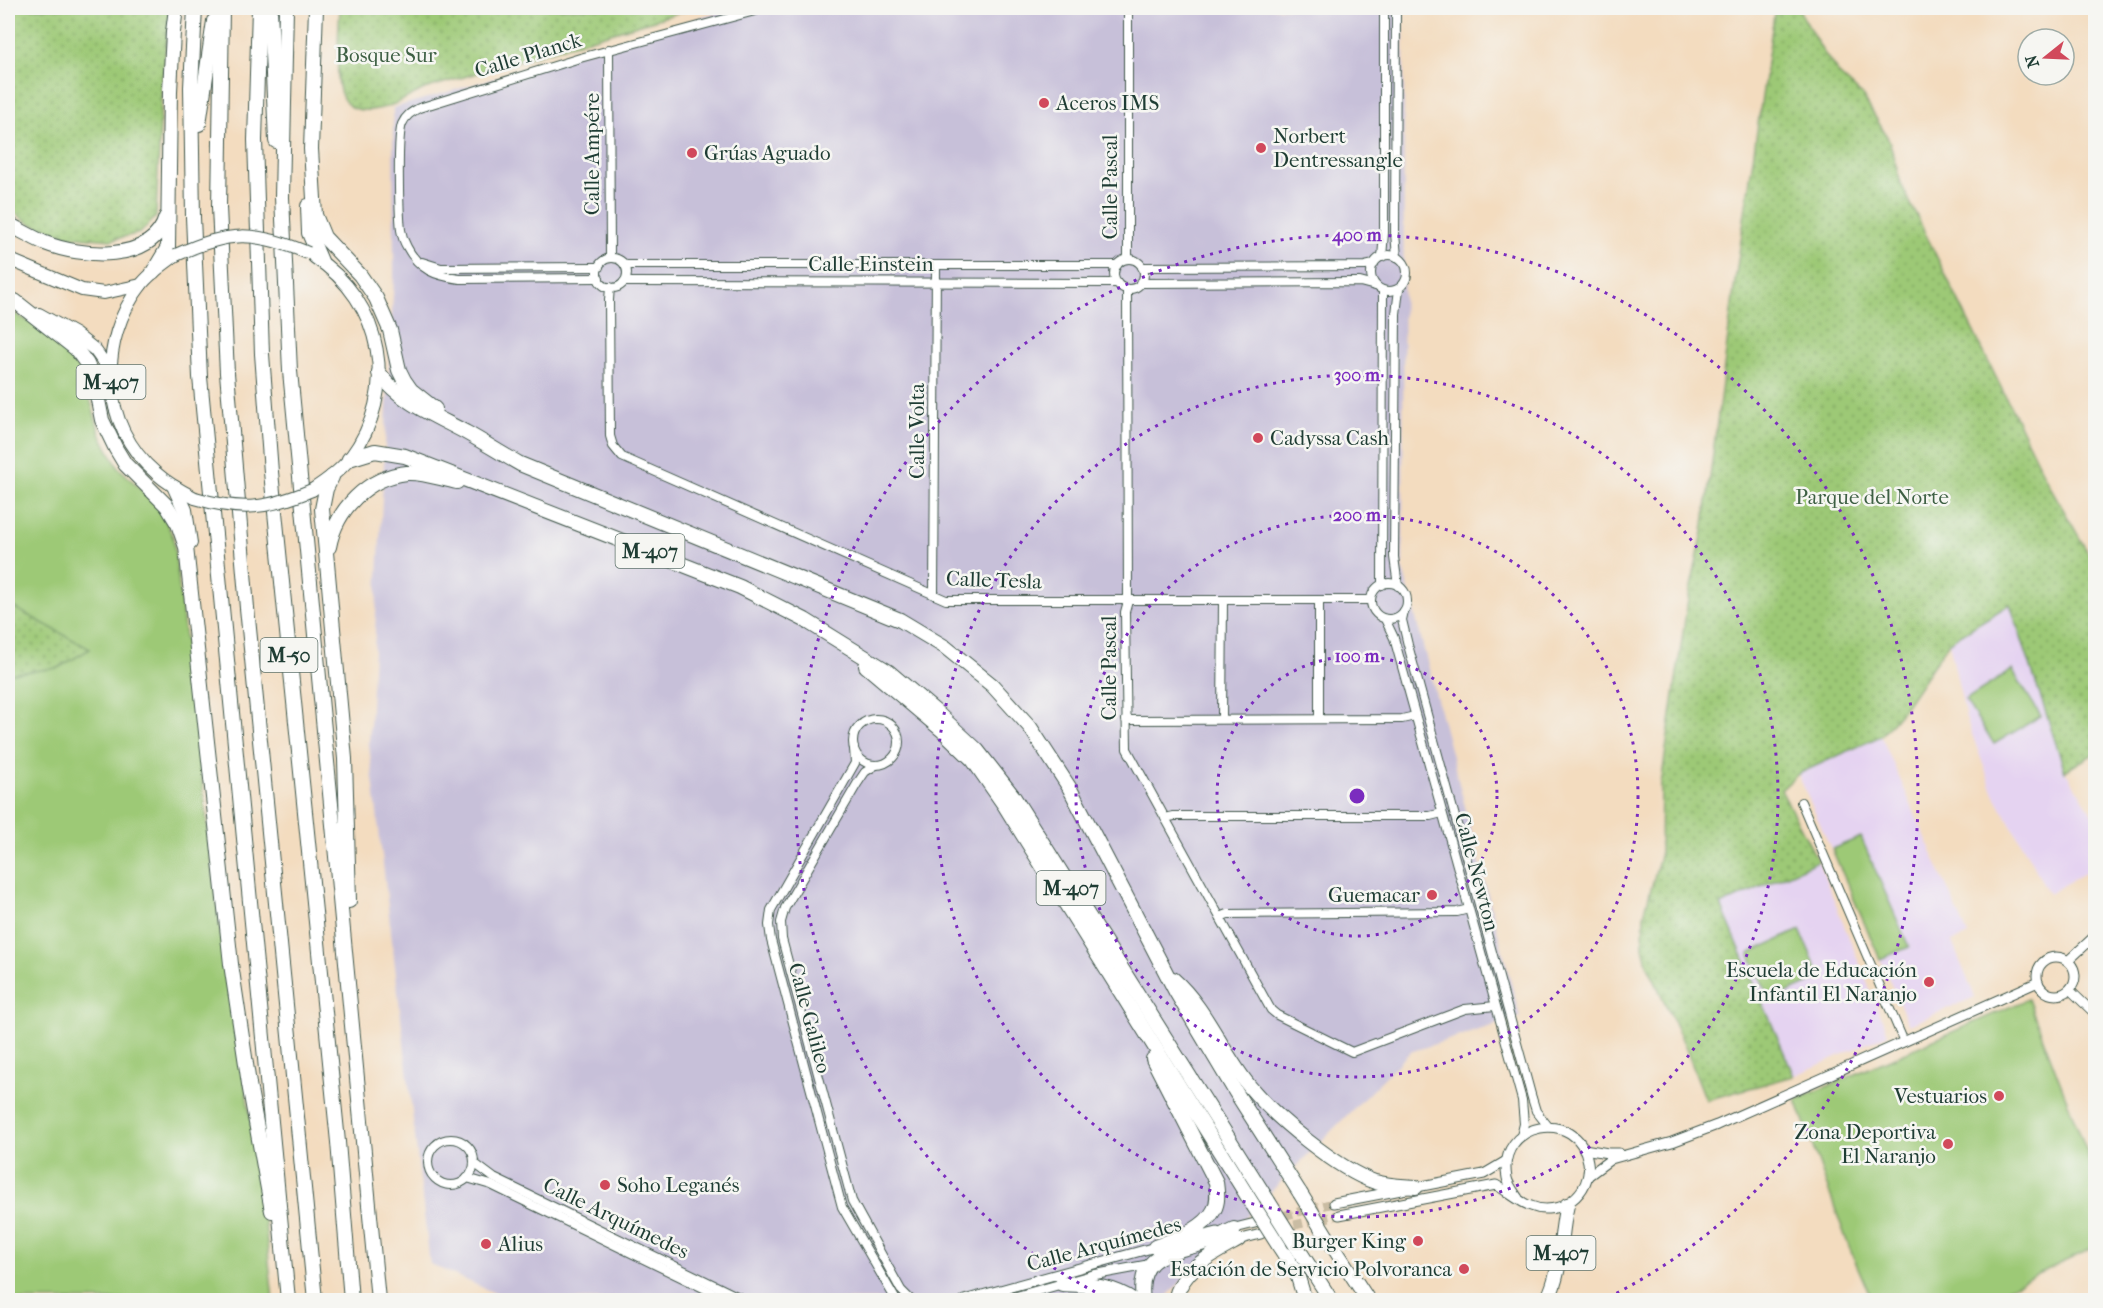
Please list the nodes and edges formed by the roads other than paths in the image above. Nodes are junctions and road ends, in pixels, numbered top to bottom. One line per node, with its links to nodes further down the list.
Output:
1 (176, 8): 16 (highway)
2 (195, 8): 17 (highway)
3 (217, 8): 17 (highway)
4 (222, 8): 106 (highway, M-50)
5 (259, 8): 107 (highway, M-50)
6 (270, 8): 15 (highway)
7 (286, 8): 15 (highway)
8 (316, 8): 14 (highway)
9 (766, 8): 13 (street, Calle Planck)
10 (1128, 8): 23 (street, Calle Pascal)
11 (1384, 8): 19 (street)
12 (1396, 8): 20 (street)
13 (609, 49): 21 (street, Calle Ampére); 25 (street, Calle Planck)
14 (311, 149): 24 (highway); 47 (highway)
15 (282, 197): 83 (highway)
16 (170, 203): 18 (highway); 32 (highway)
17 (193, 217): 105 (highway)
18 (8, 224)
19 (1382, 257): 20 (street); 26 (street)
20 (1397, 257): 42 (street)
21 (610, 258): 27 (street); 30 (street)
22 (8, 259): 38 (highway)
23 (1128, 259): 28 (street); 31 (street)
24 (321, 261): 32 (highway, M-407, bridge); 46 (highway, M-407)
25 (418, 261): 30 (street); 33 (street)
26 (1374, 264): 31 (street); 39 (street)
27 (625, 265): 29 (street, Calle Einstein); 34 (street)
28 (1117, 265): 29 (street, Calle Einstein); 36 (street)
29 (936, 266): 35 (street, Calle Volta)
30 (599, 267): 33 (street)
31 (1142, 267): 37 (street)
32 (153, 272): 38 (highway, M-407)
33 (599, 278): 40 (street)
34 (624, 282): 35 (street, Calle Einstein); 40 (street)
35 (936, 282): 36 (street, Calle Einstein); 55 (street, Calle Volta)
36 (1117, 283): 41 (street)
37 (1140, 283): 39 (street); 41 (street)
38 (141, 285): 45 (highway, M-407)
39 (1376, 285): 43 (street)
40 (610, 287): 55 (street, Calle Tesla)
41 (1127, 289): 58 (street, Calle Pascal)
42 (1399, 289): 43 (street); 54 (street)
43 (1383, 291): 53 (street)
44 (11, 299): 45 (highway, M-407); 63 (highway)
45 (110, 371): 50 (highway, M-407)
46 (379, 373): 47 (highway, M-407); 48 (highway, M-407)
47 (468, 433): 77 (highway, M-407)
48 (349, 459): 49 (highway, M-407); 51 (highway, M-407)
49 (332, 477): 50 (highway, M-407, bridge); 52 (highway)
50 (175, 488): 63 (highway)
51 (492, 489): 52 (highway); 62 (highway, M-407)
52 (326, 555): 83 (highway)
53 (1382, 585): 54 (street); 57 (street)
54 (1398, 586): 60 (street)
55 (934, 595): 58 (street, Calle Tesla)
56 (1319, 600): 57 (street, Calle Tesla); 59 (street, Calle Tesla); 66 (street)
57 (1371, 600): 61 (street)
58 (1128, 601): 59 (street, Calle Tesla); 67 (street, Calle Pascal)
59 (1223, 601): 65 (street)
60 (1404, 612): 61 (street); 85 (street, Calle Newton)
61 (1385, 619): 64 (street, Calle Newton)
62 (817, 628): 81 (highway, M-407); 120 (highway, M-407, bridge)
63 (200, 665): 105 (highway)
64 (1415, 716): 66 (street); 71 (street, Calle Newton)
65 (1222, 719): 66 (street); 67 (street)
66 (1319, 719)
67 (1126, 720): 72 (street, Calle Pascal)
68 (854, 748): 69 (street); 69 (street); 111 (street, Calle Galileo)
69 (876, 765): 112 (street, Calle Galileo)
70 (1801, 802): 84 (street)
71 (1442, 813): 72 (street); 73 (street, Calle Newton)
72 (1165, 818): 74 (street, Calle Pascal)
73 (1469, 909): 74 (street); 80 (street, Calle Newton)
74 (1220, 917): 80 (street, Calle Pascal)
75 (2096, 935): 76 (street)
76 (2068, 960): 78 (street); 79 (street)
77 (1164, 971): 93 (highway, M-407); 121 (highway, M-407, bridge)
78 (2038, 982): 79 (street); 84 (street)
79 (2070, 990): 82 (street)
80 (1496, 1006): 86 (street, Calle Newton)
81 (1135, 1015): 101 (highway, M-407); 103 (highway, M-407, bridge)
82 (2096, 1015)
83 (354, 1041): 108 (highway)
84 (1904, 1042): 88 (street)
85 (1548, 1126): 86 (street); 87 (street)
86 (1521, 1136): 89 (street)
87 (1584, 1149): 88 (street); 91 (street)
88 (1627, 1153): 91 (street)
89 (1506, 1161): 93 (street); 94 (street)
90 (474, 1163): 92 (street); 92 (street, Calle Arquímedes); 110 (street, Calle Arquímedes)
91 (1588, 1176): 96 (street)
92 (467, 1178): 109 (street, Calle Arquímedes)
93 (1416, 1187): 95 (street)
94 (1518, 1198): 96 (street); 97 (street)
95 (1335, 1203)
96 (1567, 1205): 122 (highway, M-407)
97 (1339, 1215)
98 (1255, 1223): 99 (street, Calle Arquímedes)
99 (1236, 1234): 100 (street, Calle Arquímedes); 101 (street, Calle Arquímedes); 102 (highway); 117 (highway)
100 (1261, 1234)
101 (1155, 1247): 113 (street, Calle Arquímedes)
102 (1151, 1264): 104 (street, Calle Arquímedes); 116 (highway)
103 (1297, 1274): 118 (highway, M-407); 119 (highway, M-407)
104 (1062, 1284): 114 (street, Calle Arquímedes); 115 (highway)
105 (287, 1293)
106 (315, 1300)
107 (351, 1300)
108 (378, 1300)
109 (728, 1300)
110 (745, 1300)
111 (896, 1300)
112 (911, 1300)
113 (964, 1300)
114 (1004, 1300)
115 (1134, 1300)
116 (1143, 1300)
117 (1175, 1300)
118 (1305, 1300)
119 (1314, 1300)
120 (1330, 1300)
121 (1368, 1300)
122 (1547, 1300)

